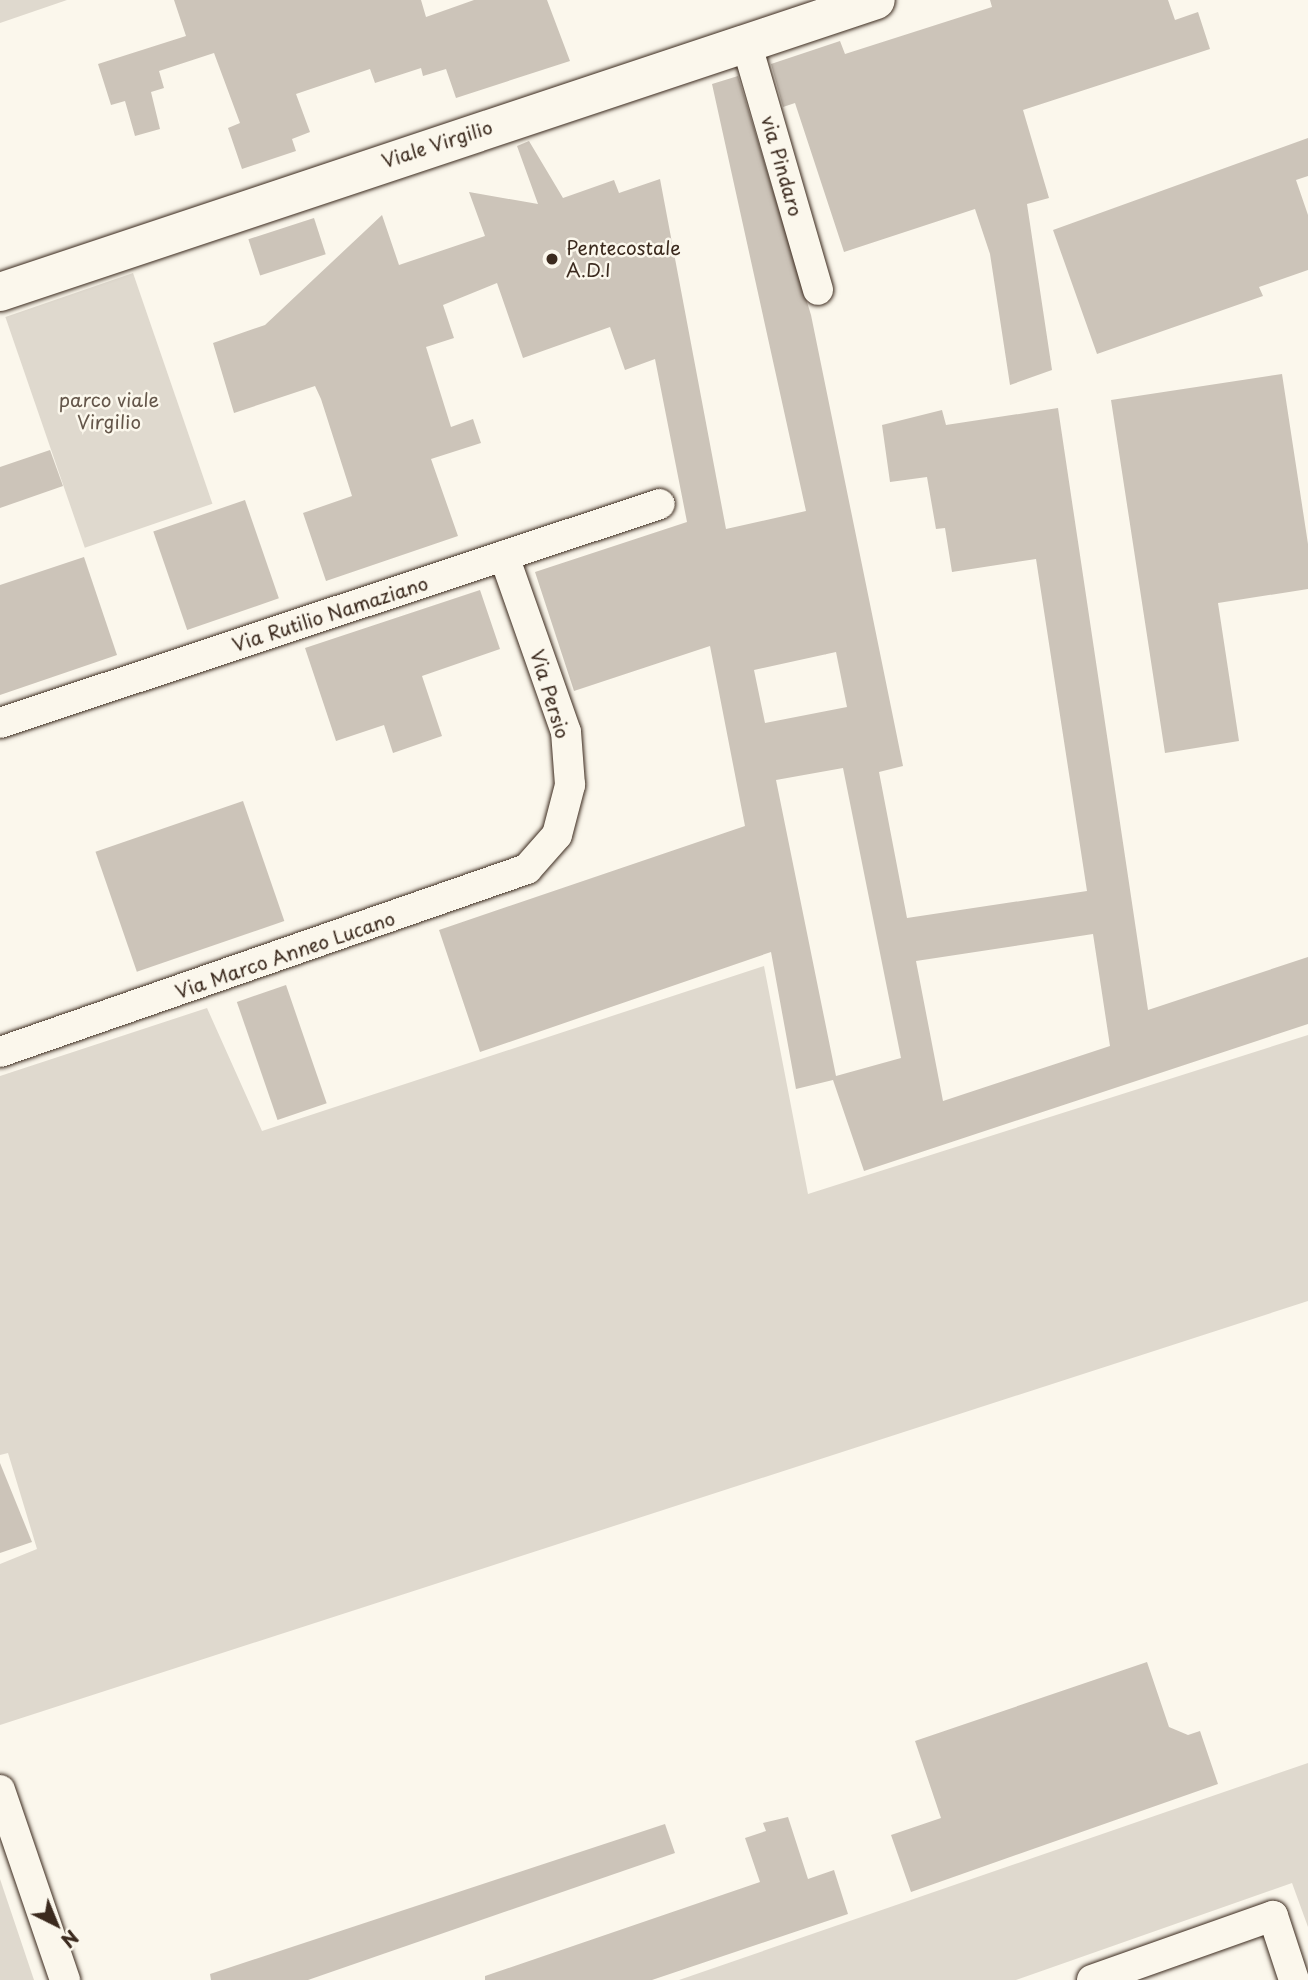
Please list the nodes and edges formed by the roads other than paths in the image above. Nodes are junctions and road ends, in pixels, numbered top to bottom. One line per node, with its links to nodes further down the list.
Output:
1 (876, 0): 2 (street, Viale Virgilio)
2 (746, 41): 3 (street, via Pindaro); 4 (street, Viale Virgilio)
3 (818, 290)
4 (0, 292)
5 (660, 505): 6 (street, Via Rutilio Namaziano)
6 (504, 556): 7 (street, Via Rutilio Namaziano); 8 (street, Via Persio)
7 (0, 723)
8 (557, 835): 9 (street, Via Marco Anneo Lucano)
9 (0, 1052)
10 (0, 1790): 11 (street)
11 (65, 1980)
12 (1093, 1980): 13 (street)
13 (1294, 1980)

